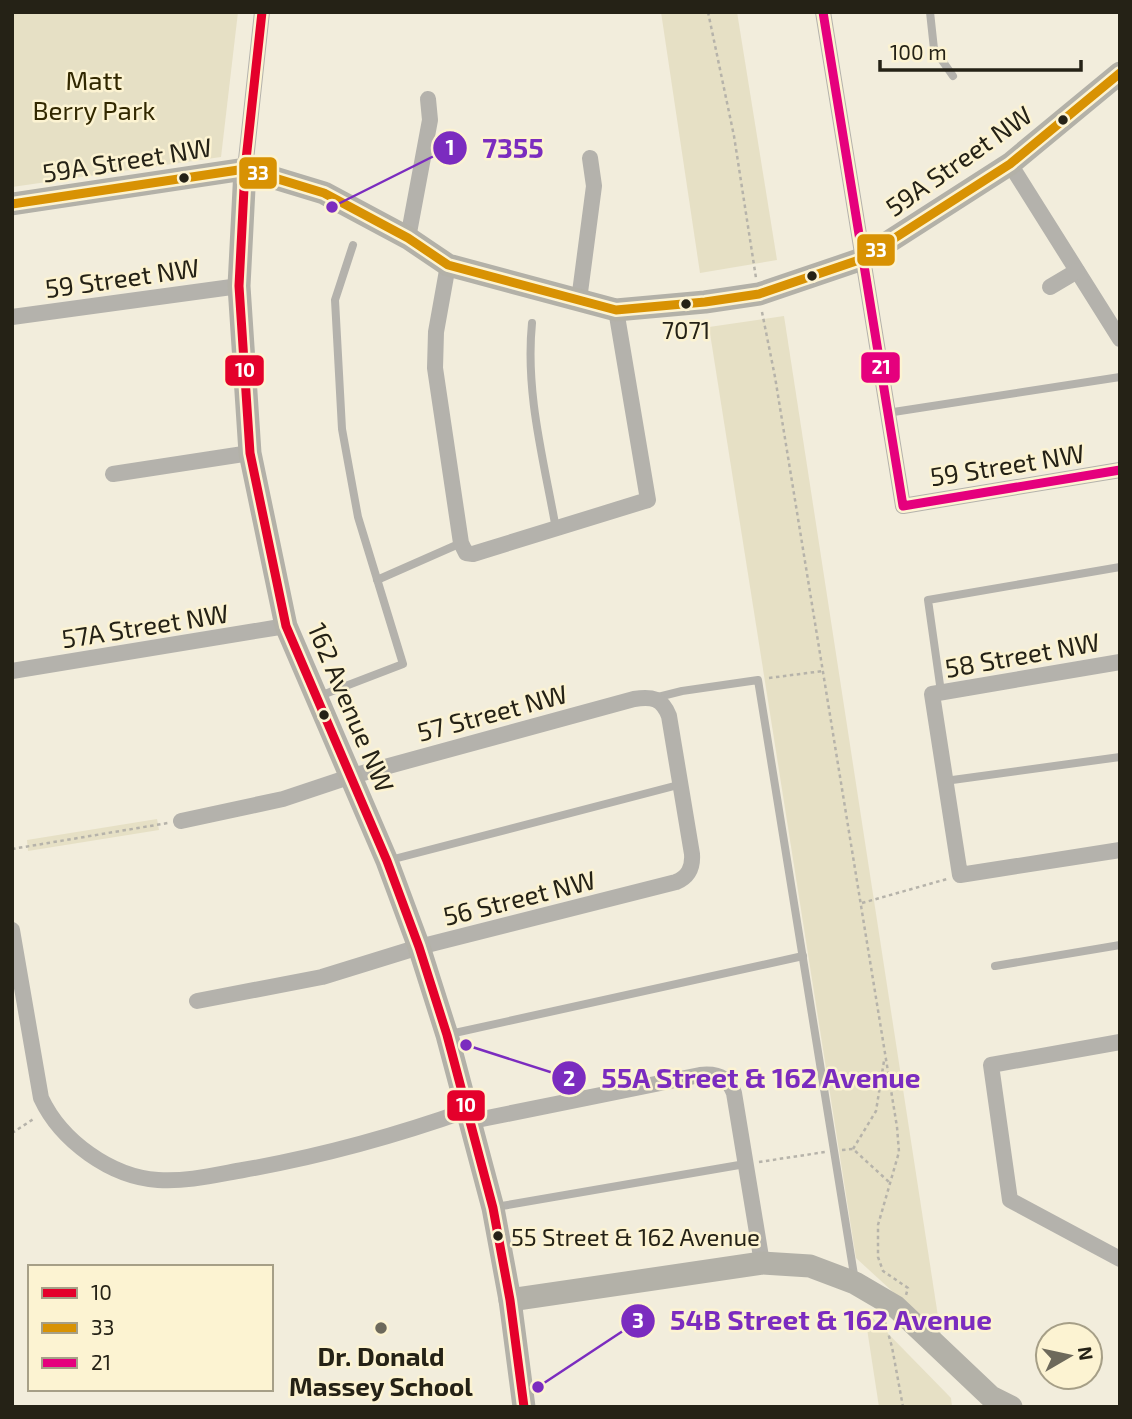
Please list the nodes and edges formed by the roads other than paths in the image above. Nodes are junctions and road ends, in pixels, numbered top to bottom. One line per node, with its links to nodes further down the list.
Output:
1 (262, 12): 9 (street, 162 Avenue NW)
2 (823, 12): 13 (street)
3 (930, 12): 5 (lane)
4 (1120, 73): 8 (street, 59A Street NW)
5 (953, 76)
6 (428, 99): 11 (street)
7 (590, 158): 18 (street)
8 (1010, 164): 13 (street, 59A Street NW); 15 (street)
9 (245, 169): 10 (street, 59A Street NW); 11 (street, 59A Street NW); 16 (street, 162 Avenue NW)
10 (12, 205)
11 (408, 238): 14 (street, 59A Street NW)
12 (353, 246): 31 (lane)
13 (862, 259): 19 (street, 59A Street NW); 24 (street)
14 (448, 265): 18 (street, 59A Street NW); 29 (street)
15 (1077, 271): 17 (street); 22 (street)
16 (239, 286): 20 (street, 59 Street NW); 25 (street, 162 Avenue NW)
17 (1050, 288)
18 (579, 300): 19 (street, 59A Street NW)
19 (616, 310): 28 (street)
20 (12, 317)
21 (532, 323): 28 (lane)
22 (1120, 339)
23 (1120, 377): 24 (lane)
24 (887, 413): 26 (street, 59 Street NW)
25 (250, 453): 27 (street); 32 (street, 162 Avenue NW)
26 (1120, 470)
27 (113, 474)
28 (556, 529): 29 (street)
29 (467, 549): 31 (lane)
30 (1120, 567): 35 (lane)
31 (377, 580): 36 (lane)
32 (286, 626): 34 (street, 57A Street NW); 36 (street, 162 Avenue NW)
33 (1120, 662): 35 (street, 58 Street NW)
34 (12, 671)
35 (936, 693): 40 (street)
36 (317, 697): 39 (street, 162 Avenue NW)
37 (654, 698): 39 (street, 57 Street NW); 41 (street); 48 (lane)
38 (1120, 757): 40 (lane)
39 (352, 776): 42 (street, 57 Street NW); 44 (street, 162 Avenue NW)
40 (945, 782): 43 (street)
41 (682, 784): 44 (lane); 47 (street, 56 Street NW)
42 (181, 821)
43 (1120, 850)
44 (387, 861): 47 (street, 162 Avenue NW)
45 (12, 930): 53 (street)
46 (1120, 945): 49 (lane)
47 (419, 947): 50 (street, 56 Street NW); 51 (street, 162 Avenue NW)
48 (803, 956): 51 (lane); 58 (lane)
49 (995, 966)
50 (197, 1001)
51 (447, 1035): 53 (street, 162 Avenue NW)
52 (1120, 1042): 56 (street)
53 (470, 1116): 54 (street); 55 (street, 162 Avenue NW)
54 (746, 1164): 55 (lane); 57 (street)
55 (493, 1208): 59 (street, 162 Avenue NW)
56 (1120, 1259)
57 (762, 1263): 58 (street); 59 (street)
58 (855, 1283): 61 (street)
59 (510, 1300): 60 (street, 162 Avenue NW)
60 (524, 1407)
61 (1011, 1407)

